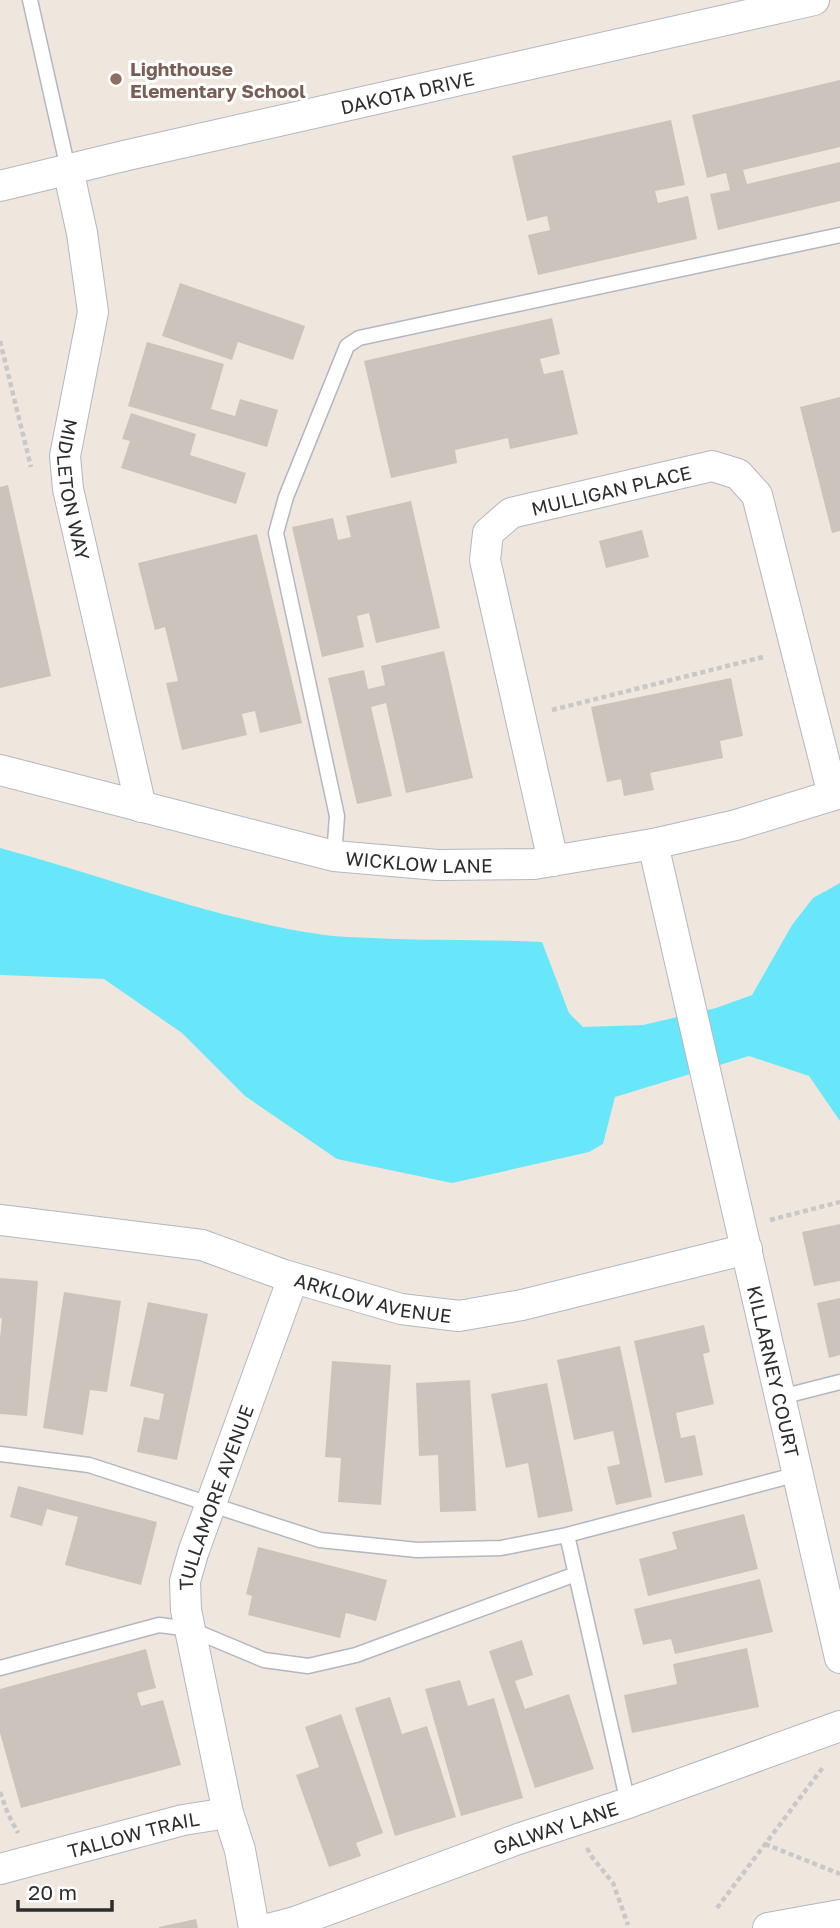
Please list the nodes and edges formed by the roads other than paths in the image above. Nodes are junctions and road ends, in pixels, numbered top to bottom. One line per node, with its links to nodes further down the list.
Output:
1 (30, 0): 3 (lane)
2 (800, 2): 3 (street, DAKOTA DRIVE)
3 (68, 169): 4 (street, DAKOTA DRIVE); 8 (street, MIDLETON WAY)
4 (0, 186)
5 (840, 235): 10 (lane)
6 (0, 770): 8 (street, WICKLOW LANE)
7 (836, 794): 9 (street, WICKLOW LANE); 11 (street, MULLIGAN PLACE)
8 (141, 807): 10 (street, WICKLOW LANE)
9 (653, 844): 11 (street, WICKLOW LANE); 13 (street, KILLARNEY COURT)
10 (334, 856): 11 (street, WICKLOW LANE)
11 (553, 862)
12 (0, 1220): 14 (street, ARKLOW AVENUE)
13 (747, 1249): 14 (street, ARKLOW AVENUE); 16 (street, KILLARNEY COURT)
14 (293, 1278): 19 (street, TULLAMORE AVENUE)
15 (840, 1382): 16 (lane)
16 (781, 1397): 18 (street, KILLARNEY COURT)
17 (0, 1454): 19 (lane)
18 (798, 1474): 20 (lane); 22 (street, KILLARNEY COURT)
19 (211, 1504): 20 (lane); 23 (street, TULLAMORE AVENUE)
20 (567, 1535): 21 (lane)
21 (576, 1574): 23 (lane); 27 (lane)
22 (836, 1625): 24 (street, KILLARNEY COURT)
23 (190, 1629): 25 (lane); 28 (street, TULLAMORE AVENUE)
24 (840, 1658)
25 (0, 1668)
26 (840, 1726): 27 (street, GALWAY LANE)
27 (628, 1803): 32 (street, GALWAY LANE)
28 (228, 1813): 29 (street, TALLOW TRAIL); 31 (street, TULLAMORE AVENUE)
29 (0, 1869)
30 (840, 1914): 33 (street)
31 (254, 1928)
32 (272, 1928)
33 (768, 1928)

